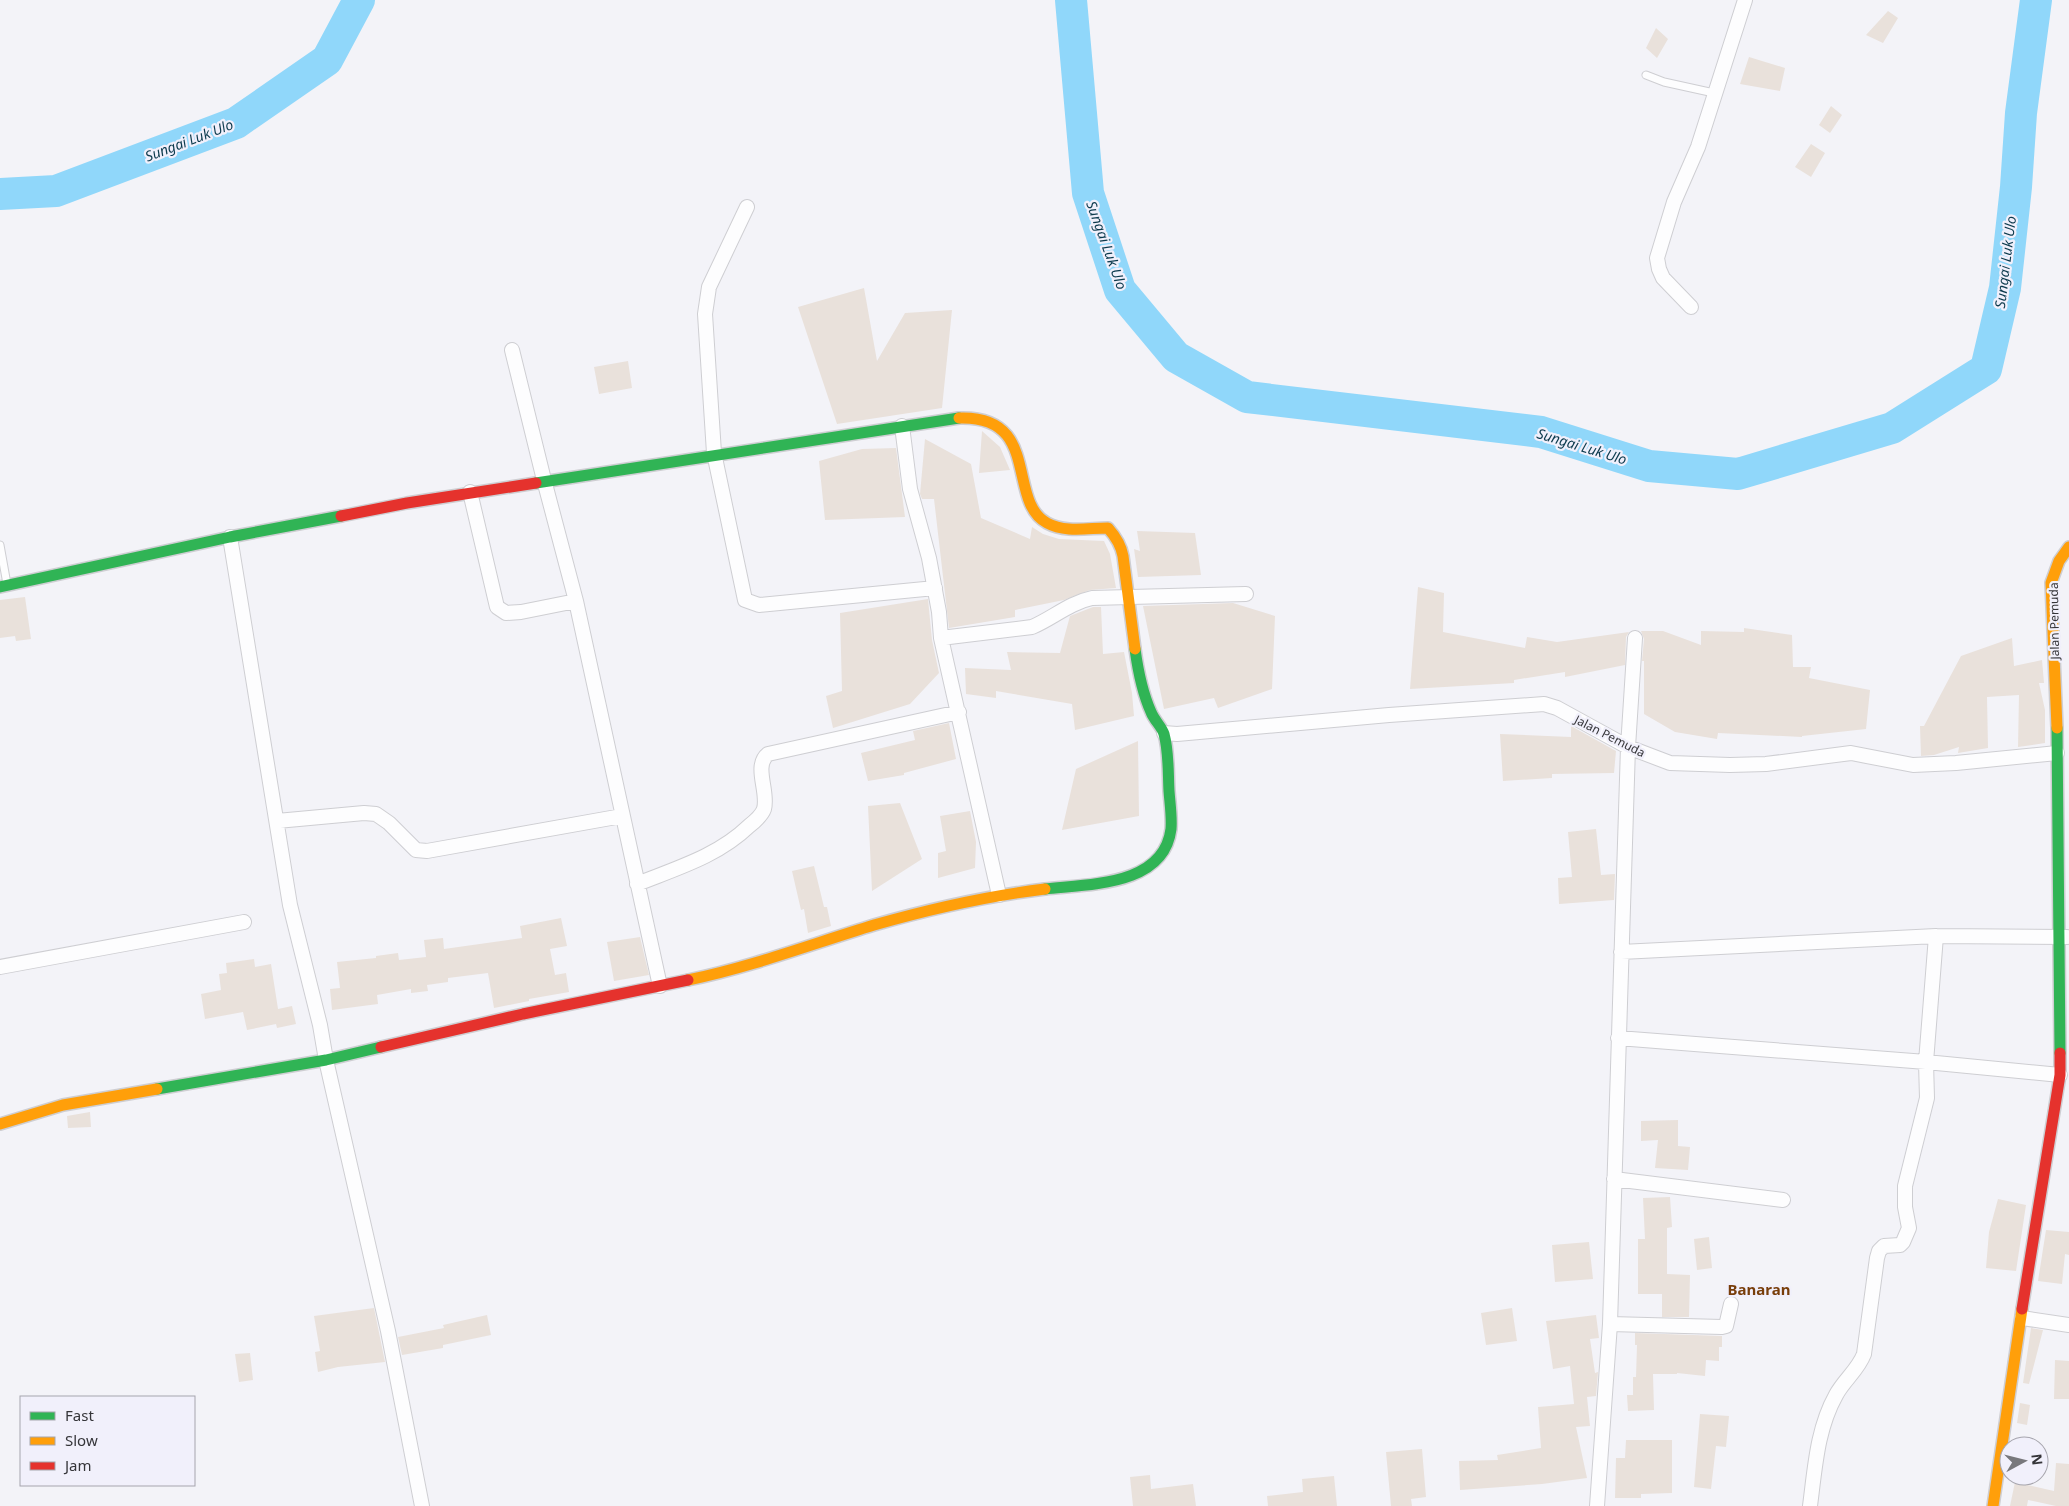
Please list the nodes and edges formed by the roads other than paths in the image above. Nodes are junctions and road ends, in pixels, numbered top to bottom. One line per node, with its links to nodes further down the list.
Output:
1 (1746, 0): 3 (street)
2 (1646, 75): 3 (lane)
3 (1714, 93): 5 (street)
4 (747, 207): 8 (street)
5 (1691, 307)
6 (512, 350): 9 (street)
7 (902, 426): 8 (street); 15 (street); 17 (street)
8 (714, 453): 9 (street); 15 (street)
9 (544, 480): 10 (street); 18 (street)
10 (470, 492): 11 (street); 18 (street)
11 (230, 537): 14 (street); 26 (street)
12 (0, 545): 14 (lane)
13 (2069, 547): 24 (street, Jalan Pemuda)
14 (3, 587)
15 (935, 588): 19 (street)
16 (1246, 594): 17 (street)
17 (1130, 597): 19 (street); 22 (street)
18 (576, 601): 25 (street)
19 (941, 638): 21 (street)
20 (1634, 638): 23 (street)
21 (959, 712): 28 (street); 29 (street)
22 (1164, 733): 23 (street, Jalan Pemuda); 29 (street)
23 (1628, 747): 24 (street, Jalan Pemuda); 33 (street)
24 (2057, 753): 27 (street, Jalan Pemuda)
25 (622, 816): 26 (street); 28 (street)
26 (277, 821): 37 (street)
27 (2060, 838): 32 (street, Jalan Pemuda)
28 (637, 884): 35 (street)
29 (1000, 895): 35 (street)
30 (244, 922): 34 (street)
31 (1936, 936): 32 (street); 33 (street); 38 (street)
32 (2064, 937): 39 (street, Jalan Pemuda)
33 (1621, 952): 36 (street)
34 (0, 967)
35 (660, 986): 37 (street)
36 (1618, 1038): 38 (street); 41 (street)
37 (326, 1060): 40 (street); 47 (street)
38 (1926, 1062): 39 (street); 49 (street)
39 (2060, 1075): 44 (street, Jalan Pemuda)
40 (0, 1124)
41 (1614, 1179): 42 (street); 45 (street)
42 (1783, 1200)
43 (1732, 1304): 45 (street)
44 (2022, 1318): 46 (street); 50 (street, Jalan Pemuda)
45 (1610, 1324): 48 (street)
46 (2069, 1325)
47 (422, 1506)
48 (1597, 1506)
49 (1810, 1506)
50 (1993, 1506)

